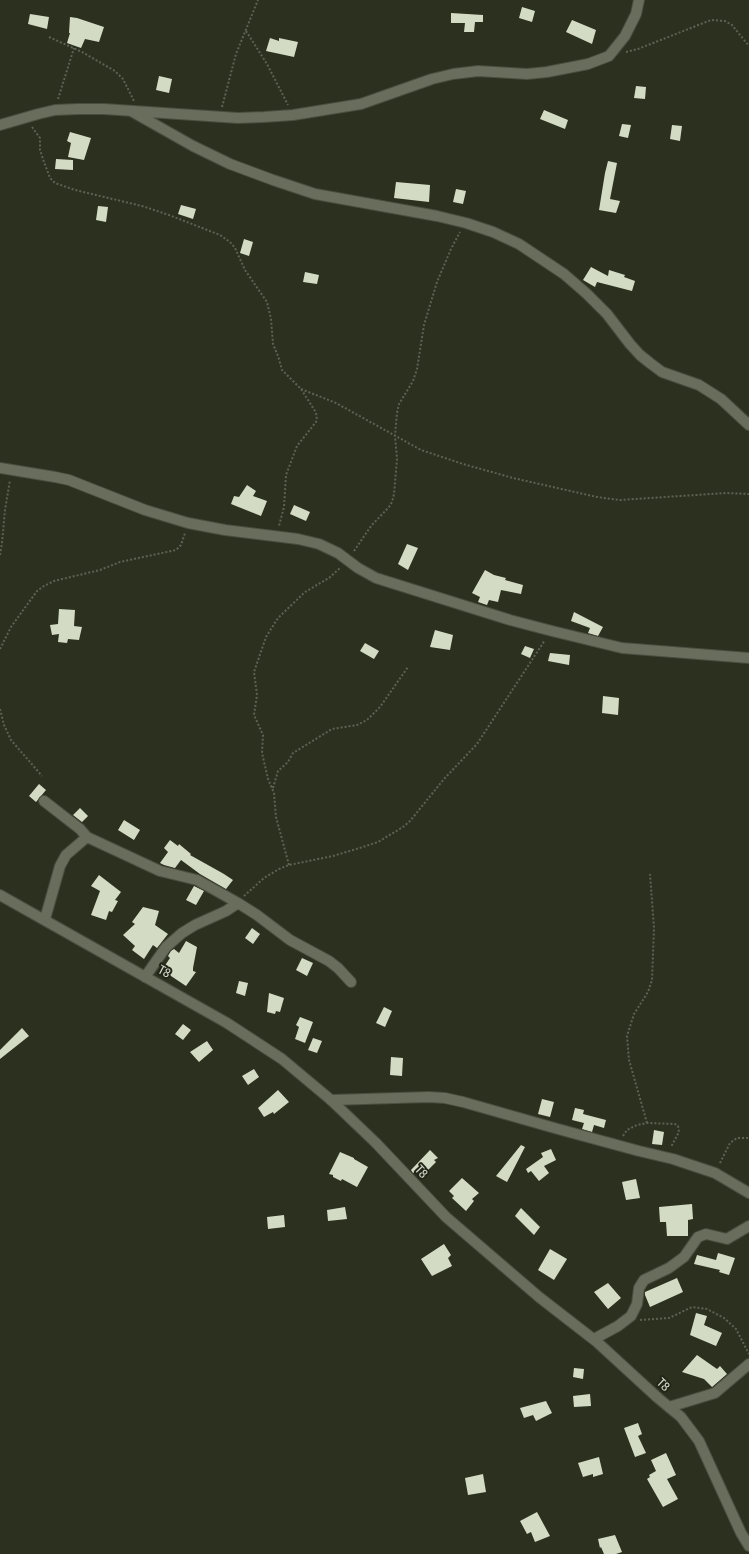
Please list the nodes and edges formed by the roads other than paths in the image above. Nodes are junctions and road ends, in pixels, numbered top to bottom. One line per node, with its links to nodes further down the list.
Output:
1 (639, 0): 2 (street)
2 (135, 111): 3 (street); 4 (street)
3 (0, 125)
4 (749, 425)
5 (0, 468): 6 (street)
6 (749, 658)
7 (44, 801): 8 (street)
8 (87, 837): 10 (street); 11 (street)
9 (0, 895): 11 (street, T8)
10 (238, 903): 12 (street); 13 (street)
11 (44, 919): 12 (street, T8)
12 (145, 977): 14 (street, T8)
13 (351, 982)
14 (331, 1100): 15 (street); 17 (street, T8)
15 (749, 1193)
16 (749, 1226): 17 (street)
17 (594, 1339): 19 (street, T8)
18 (749, 1364): 19 (street)
19 (669, 1407): 20 (street, T8)
20 (749, 1546)

